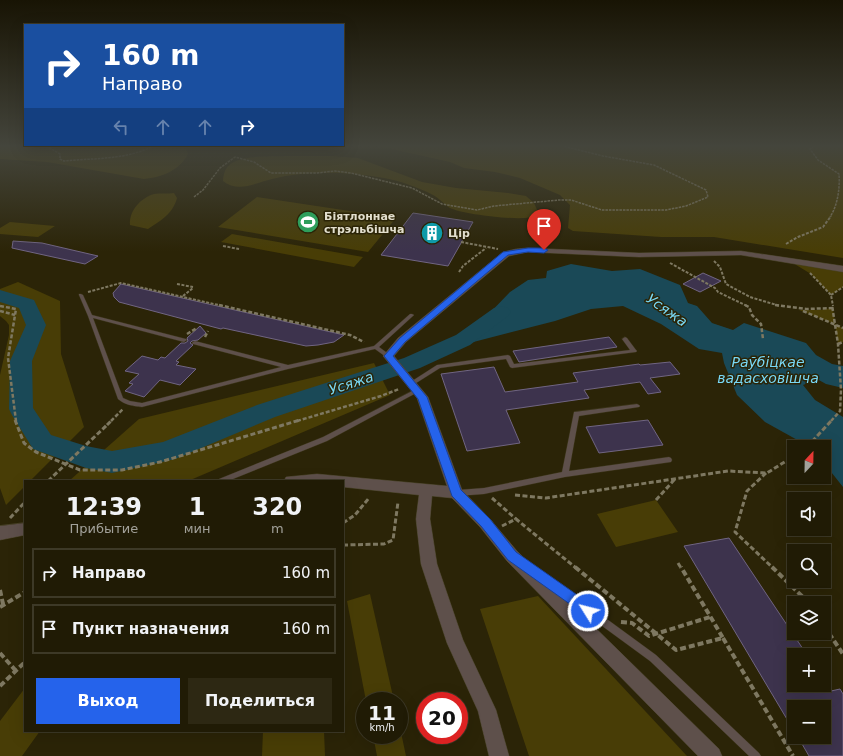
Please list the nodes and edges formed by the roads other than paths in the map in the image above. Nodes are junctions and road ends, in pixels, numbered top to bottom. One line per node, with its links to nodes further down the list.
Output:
1 (843, 269): 9 (street)
2 (81, 295): 4 (lane)
3 (412, 315): 8 (lane)
4 (90, 316): 6 (lane); 10 (lane)
5 (625, 339): 11 (lane)
6 (184, 340)
7 (195, 343): 10 (lane)
8 (376, 347): 9 (lane); 10 (lane)
9 (388, 356): 11 (street)
10 (288, 367)
11 (412, 385): 15 (lane); 20 (street)
12 (637, 406): 14 (lane)
13 (669, 460): 14 (lane)
14 (565, 474): 20 (lane)
15 (224, 480)
16 (300, 480): 17 (street)
17 (334, 480)
18 (344, 481): 19 (street)
19 (426, 490): 20 (street); 24 (street)
20 (456, 493): 23 (street)
21 (24, 529): 22 (street)
22 (0, 533)
23 (512, 556): 25 (street); 26 (lane)
24 (499, 756)
25 (712, 756)
26 (756, 756)

